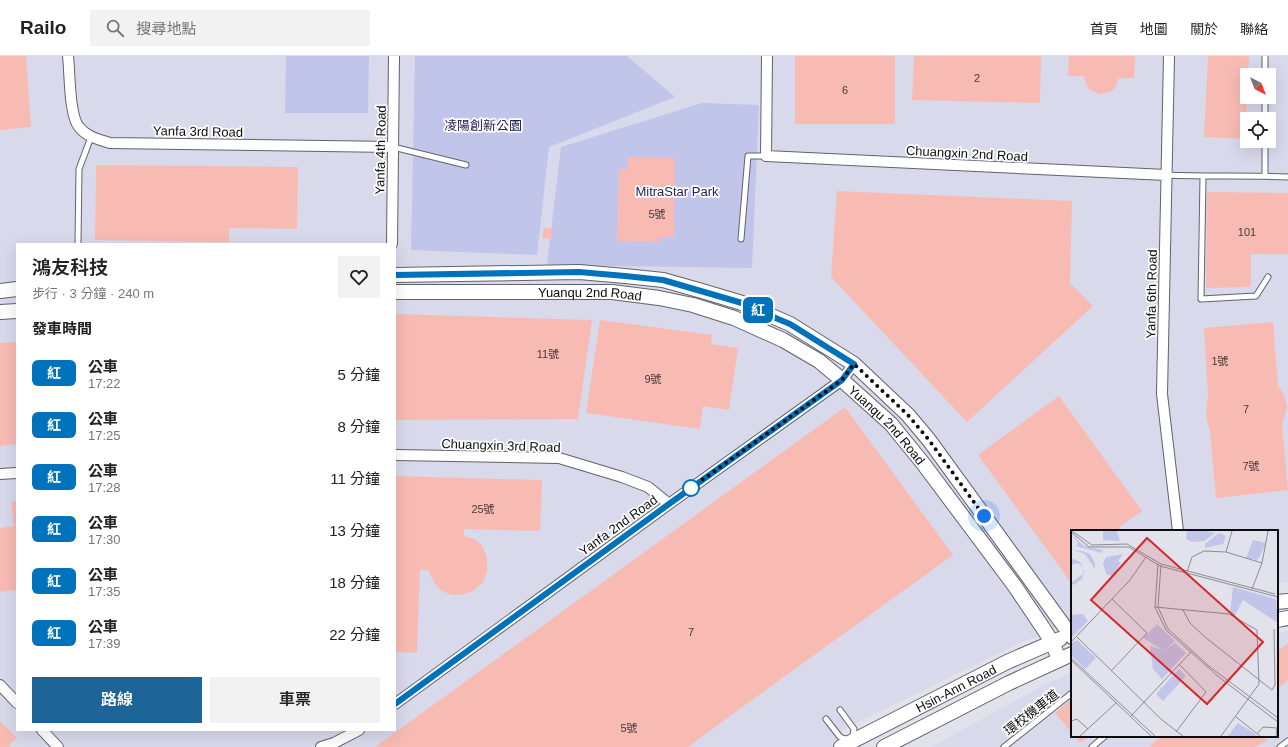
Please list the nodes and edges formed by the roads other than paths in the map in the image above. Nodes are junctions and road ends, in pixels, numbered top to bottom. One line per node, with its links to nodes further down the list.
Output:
1 (68, 56): 7 (street, Yanfa 3rd Road)
2 (394, 56): 8 (street, Yanfa 4th Road)
3 (767, 56): 10 (street)
4 (1169, 56): 12 (street, Yanfa 6th Road)
5 (1265, 56): 6 (lane)
6 (1265, 68)
7 (91, 137): 8 (street, Yanfa 3rd Road); 17 (lane)
8 (392, 147): 11 (lane); 18 (street, Yanfa 4th Road)
9 (1265, 148): 13 (lane)
10 (766, 156): 12 (street, Chuangxin 2nd Road); 16 (lane)
11 (466, 164)
12 (1166, 175): 14 (lane); 32 (street, Yanfa 6th Road)
13 (1265, 176): 14 (lane); 15 (lane)
14 (1203, 177): 20 (lane)
15 (1288, 178)
16 (741, 240)
17 (78, 243)
18 (392, 243)
19 (396, 275): 26 (street, Yuanqu 2nd Road)
20 (1268, 276)
21 (16, 289): 22 (street)
22 (0, 291)
23 (396, 292): 27 (street, Yuanqu 2nd Road)
24 (16, 311): 25 (street)
25 (0, 312)
26 (854, 364): 27 (street, Yanfa 2nd Road); 37 (street, Yuanqu 2nd Road)
27 (842, 380): 31 (street, Yanfa 2nd Road); 39 (street, Yuanqu 2nd Road)
28 (396, 454): 31 (street, Chuangxin 3rd Road)
29 (16, 473): 30 (street)
30 (0, 474)
31 (669, 504): 44 (street, Yanfa 2nd Road)
32 (1178, 530)
33 (1288, 601): 34 (street)
34 (1278, 602)
35 (1288, 618): 36 (street)
36 (1278, 620)
37 (1071, 634)
38 (1071, 635): 39 (street, Hsin-Ann Road)
39 (1052, 642): 40 (street, Yuanqu 2nd Road); 51 (street, Hsin-Ann Road)
40 (1066, 657): 54 (street, Hsin-Ann Road)
41 (0, 685): 43 (street)
42 (1071, 694): 55 (lane, 環校機車道)
43 (16, 702)
44 (396, 703)
45 (840, 710): 51 (lane)
46 (826, 719): 51 (lane)
47 (43, 731): 52 (street)
48 (357, 731): 53 (street)
49 (1104, 737): 56 (lane)
50 (1288, 741): 57 (lane)
51 (850, 745)
52 (58, 747)
53 (321, 747)
54 (884, 747)
55 (1004, 747)
56 (1092, 747)
57 (1280, 747)

